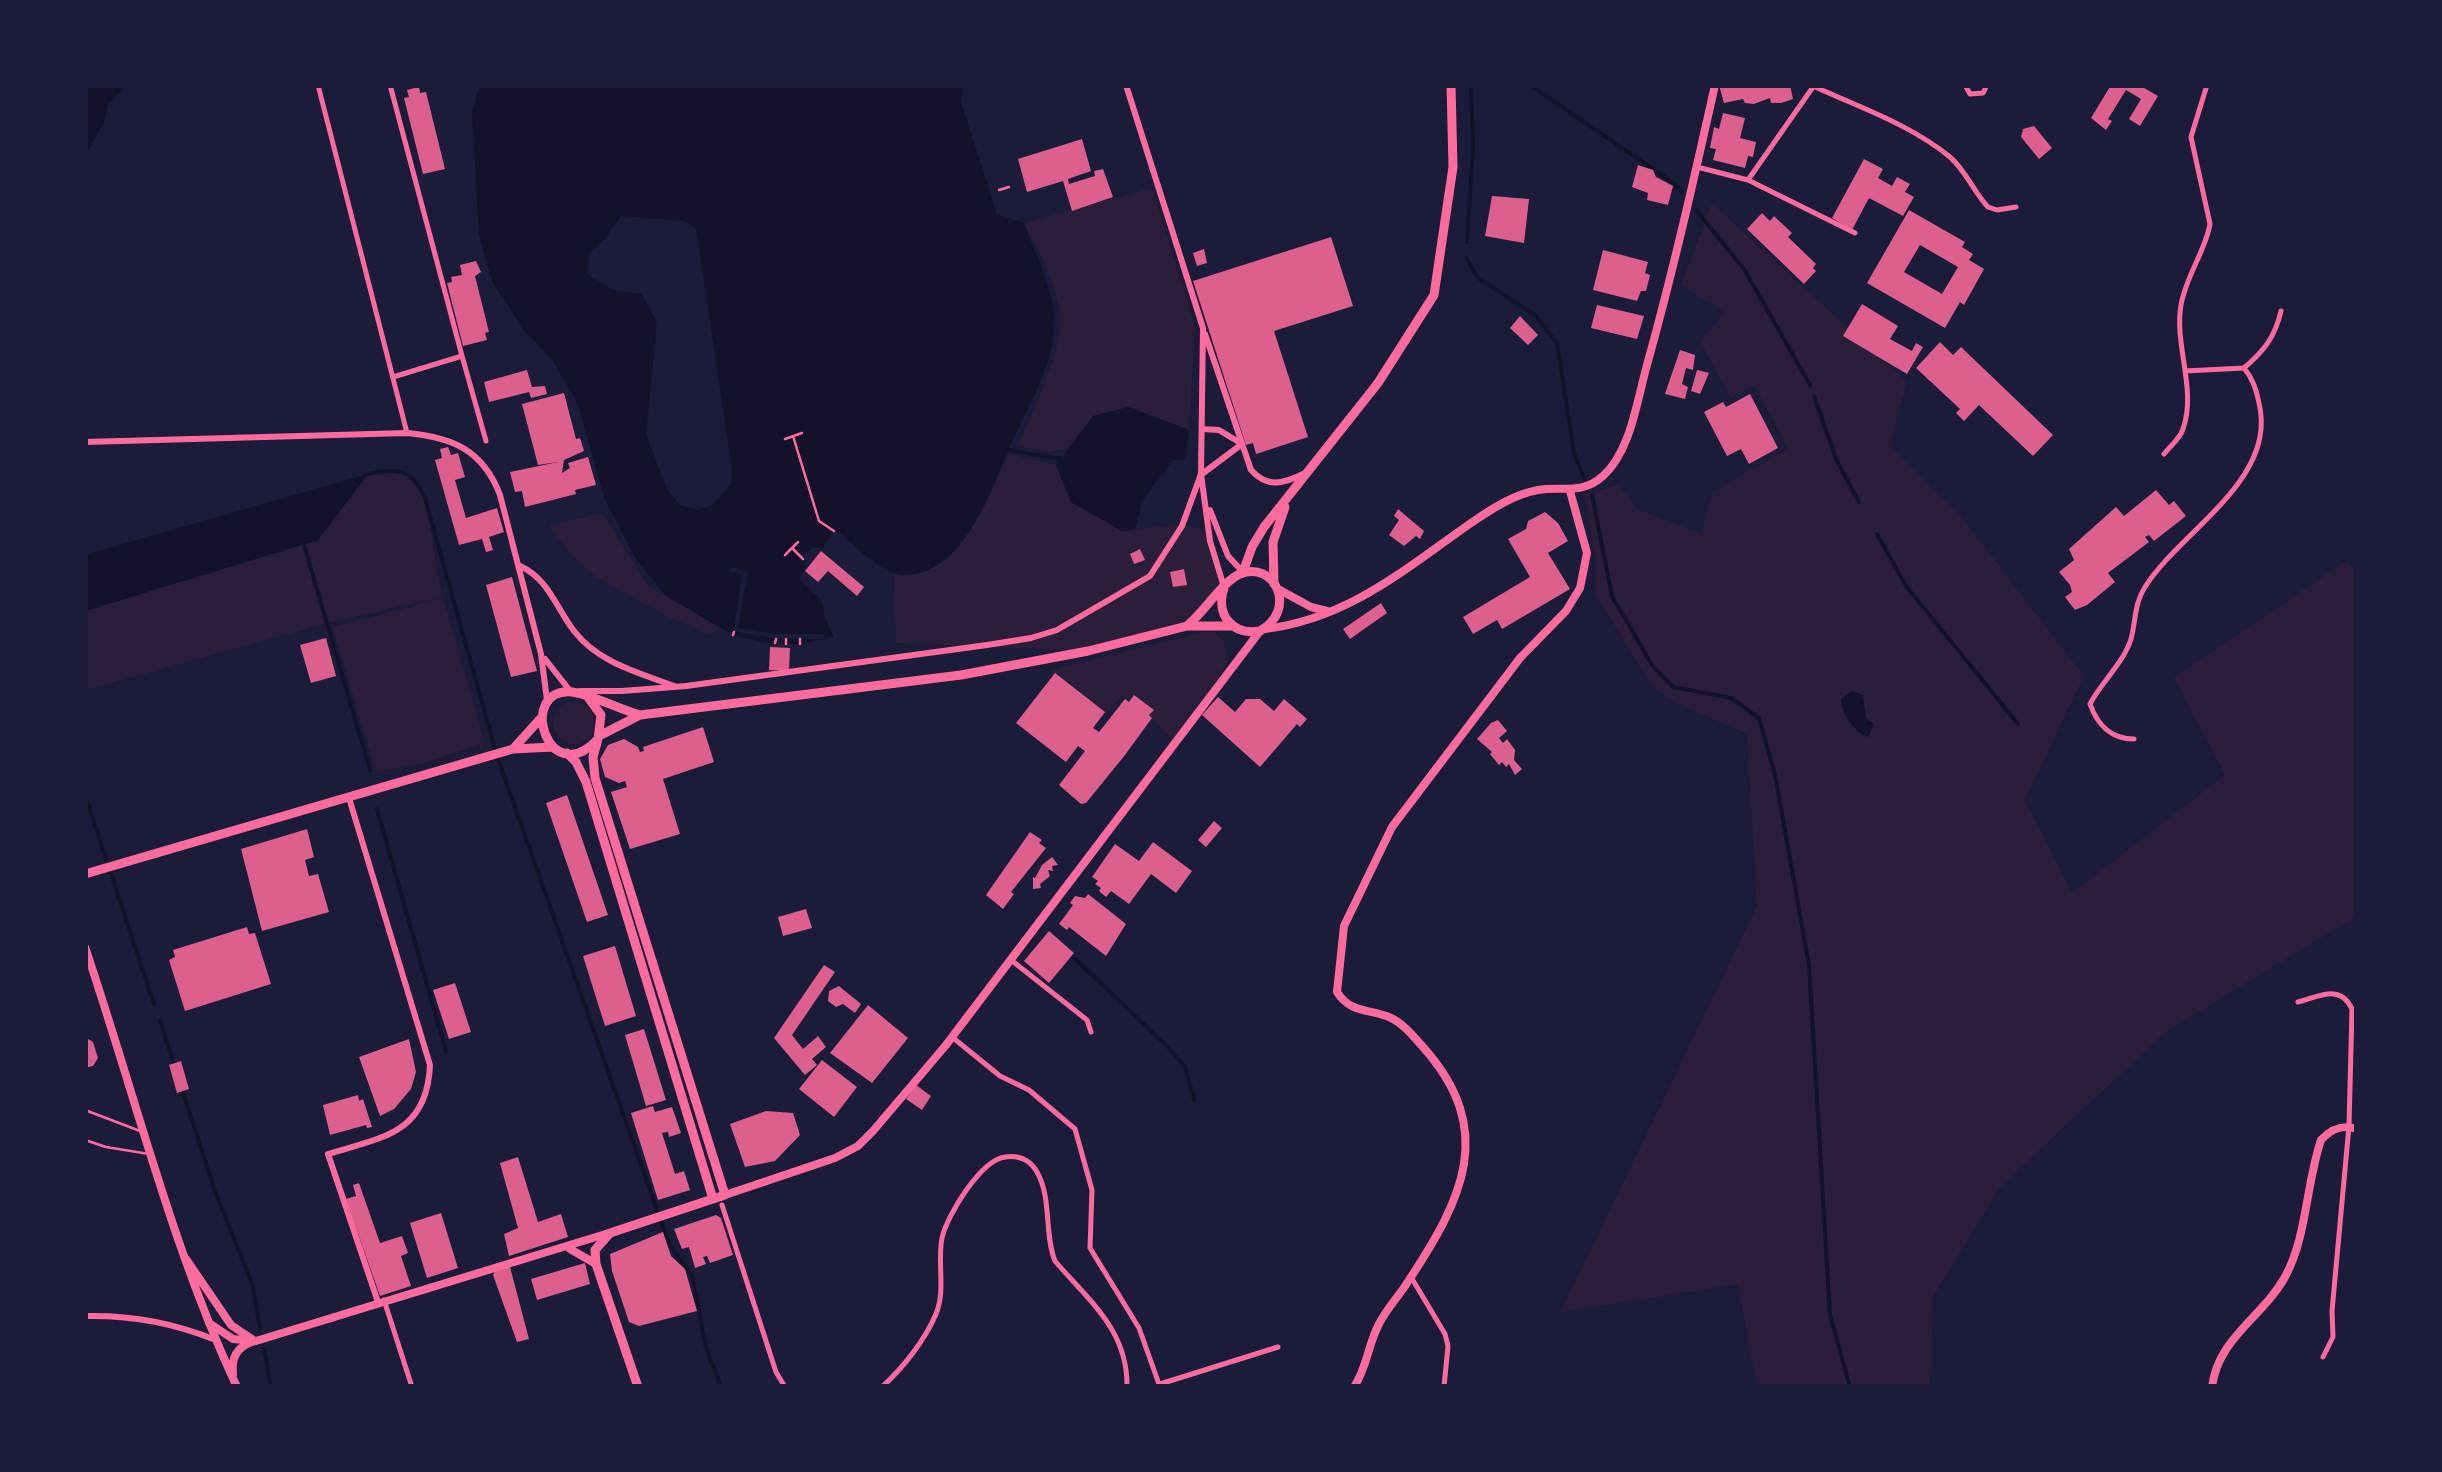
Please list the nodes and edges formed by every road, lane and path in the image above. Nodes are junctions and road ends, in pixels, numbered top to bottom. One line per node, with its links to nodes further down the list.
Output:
1 (318, 85): 21 (street)
2 (390, 85): 18 (street)
3 (1126, 85): 17 (street)
4 (1451, 85): 31 (main road)
5 (1714, 85): 10 (main road)
6 (1813, 85): 11 (street); 14 (street)
7 (1965, 85): 8 (street)
8 (1986, 85)
9 (2207, 85): 20 (street)
10 (1697, 166): 11 (street); 33 (main road)
11 (1748, 180): 15 (street)
12 (1009, 188): 13 (path)
13 (999, 190)
14 (2016, 207)
15 (1855, 233)
16 (2281, 311): 19 (street)
17 (1203, 328): 22 (street); 29 (street)
18 (462, 356): 21 (street); 28 (street)
19 (2244, 368): 20 (street); 57 (street)
20 (2185, 371): 30 (street)
21 (393, 377): 23 (street)
22 (1202, 429): 29 (street); 32 (street)
23 (407, 433): 27 (street); 41 (street)
24 (802, 433): 25 (path)
25 (793, 436): 26 (path); 36 (path)
26 (785, 439)
27 (85, 442)
28 (486, 442)
29 (1242, 444): 31 (street); 32 (street)
30 (2164, 454)
31 (1306, 472): 34 (main road)
32 (1201, 474): 35 (street); 50 (street)
33 (1570, 491): 45 (main road); 78 (main road)
34 (1289, 495): 42 (main road); 43 (main road)
35 (1206, 500): 42 (street); 44 (street)
36 (834, 532)
37 (798, 542): 38 (path)
38 (792, 548): 39 (path); 40 (path)
39 (785, 555)
40 (803, 559)
41 (519, 566): 49 (street); 50 (street)
42 (1243, 572): 43 (main road); 44 (main road)
43 (1276, 587): 45 (main road); 48 (main road)
44 (1224, 588): 46 (main road); 47 (main road)
45 (1327, 611): 48 (main road)
46 (1187, 626): 47 (main road); 54 (main road)
47 (1231, 626): 48 (main road)
48 (1263, 630): 64 (main road)
49 (541, 654): 51 (street); 53 (street)
50 (675, 687): 51 (street)
51 (572, 692): 52 (main road); 53 (main road)
52 (588, 697): 54 (main road); 56 (main road)
53 (547, 705): 55 (main road)
54 (640, 715): 56 (main road)
55 (542, 718): 58 (main road); 59 (main road)
56 (598, 738): 60 (main road); 73 (main road)
57 (2134, 739)
58 (553, 748): 59 (main road); 60 (main road)
59 (510, 750): 61 (main road)
60 (567, 753): 73 (main road)
61 (348, 798): 62 (main road); 79 (street)
62 (85, 878)
63 (85, 947): 70 (main road)
64 (1011, 960): 66 (street); 67 (main road)
65 (2298, 1002): 69 (street)
66 (1090, 1032)
67 (952, 1037): 73 (main road); 87 (street)
68 (85, 1110): 70 (lane)
69 (2353, 1128): 85 (street); 95 (main road)
70 (146, 1134): 72 (main road)
71 (85, 1140): 72 (lane)
72 (150, 1154): 76 (main road)
73 (720, 1200): 74 (main road); 90 (street)
74 (610, 1232): 75 (main road); 77 (main road)
75 (561, 1248): 77 (main road); 79 (main road)
76 (180, 1249): 81 (main road); 83 (main road)
77 (596, 1264): 89 (main road)
78 (1411, 1278): 93 (main road); 94 (street)
79 (381, 1301): 83 (main road); 88 (street)
80 (85, 1316): 82 (street)
81 (206, 1320): 82 (main road); 83 (main road)
82 (214, 1339): 86 (main road)
83 (256, 1341): 86 (main road)
84 (1278, 1348): 87 (street)
85 (2322, 1357)
86 (235, 1382)
87 (1160, 1385)
88 (412, 1387)
89 (638, 1387)
90 (785, 1387)
91 (882, 1387): 92 (street)
92 (1127, 1387)
93 (1354, 1387)
94 (1444, 1387)
95 (2212, 1387)

